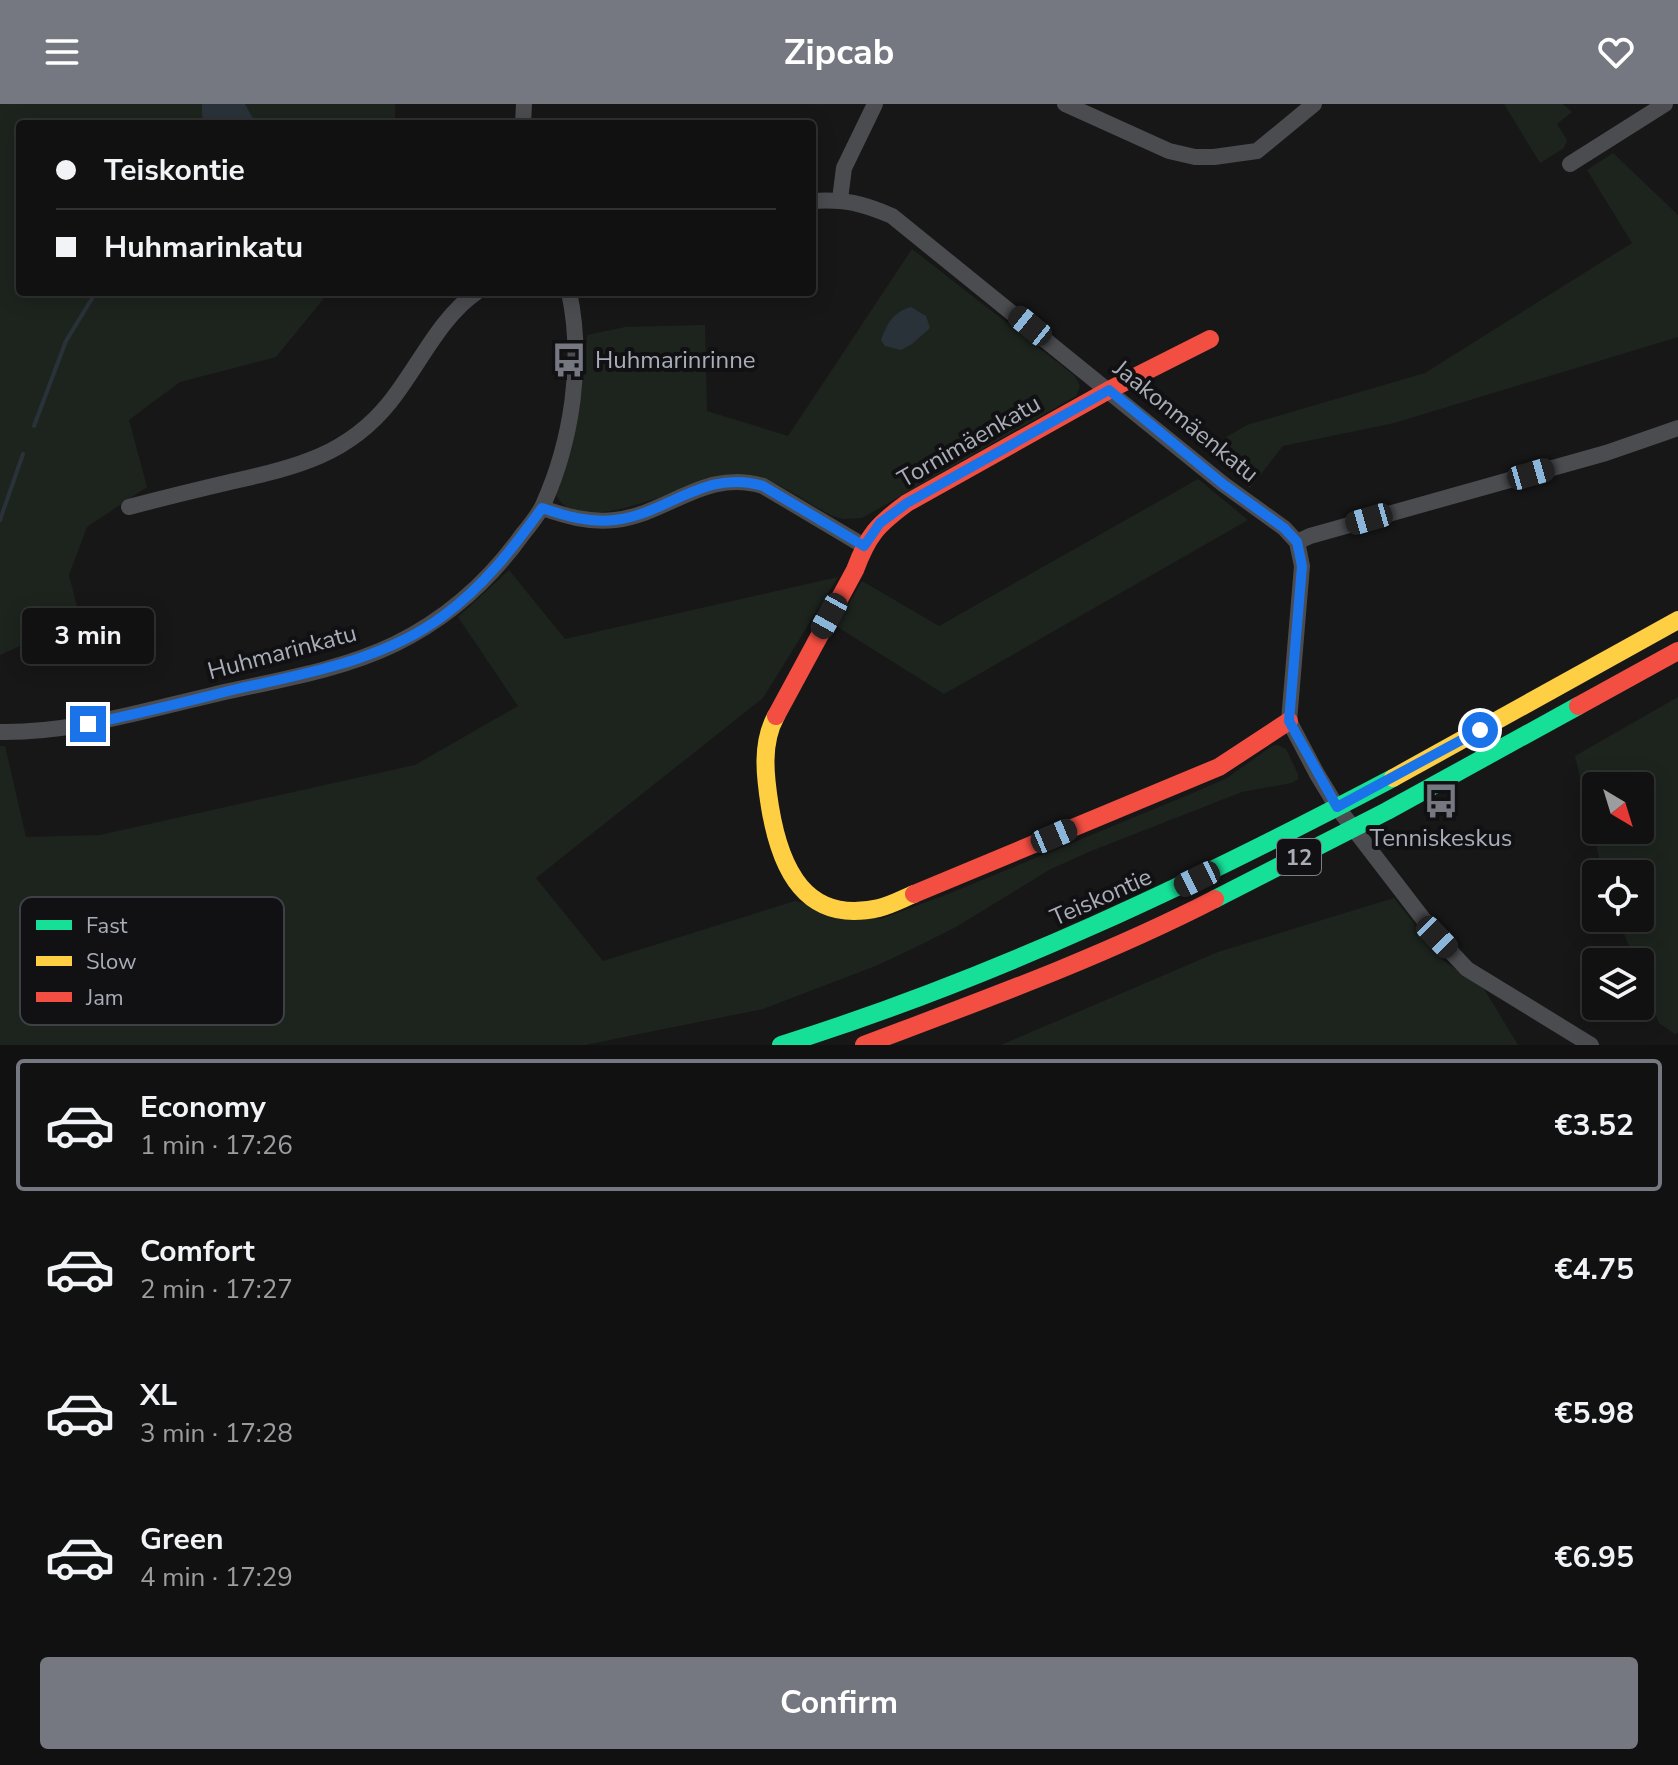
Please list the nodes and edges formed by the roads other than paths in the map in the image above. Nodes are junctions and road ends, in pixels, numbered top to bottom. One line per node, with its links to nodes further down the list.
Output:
1 (875, 104): 6 (street)
2 (1065, 104): 3 (street)
3 (1314, 104)
4 (1665, 104): 5 (street)
5 (1570, 164)
6 (840, 199): 7 (street, Jaakonmäenkatu); 11 (street, Jaakonmäenkatu)
7 (816, 201)
8 (472, 296): 13 (street)
9 (570, 296): 14 (street, Huhmarinkatu)
10 (1210, 339): 11 (main road, Tornimäenkatu)
11 (1109, 390): 15 (street, Jaakonmäenkatu); 16 (main road, Tornimäenkatu)
12 (1678, 428): 15 (street)
13 (129, 507)
14 (542, 508): 16 (street); 20 (street, Huhmarinkatu)
15 (1297, 542): 19 (street)
16 (864, 546): 19 (main road, Tornimäenkatu)
17 (1678, 620): 21 (main road, Teiskontie / 12)
18 (1678, 651): 22 (main road, 12)
19 (1289, 721): 21 (street)
20 (0, 732)
21 (1337, 807): 22 (street); 23 (main road, Teiskontie / 12)
22 (1354, 828): 24 (main road, 12); 25 (street)
23 (781, 1045)
24 (864, 1045)
25 (1591, 1045)

